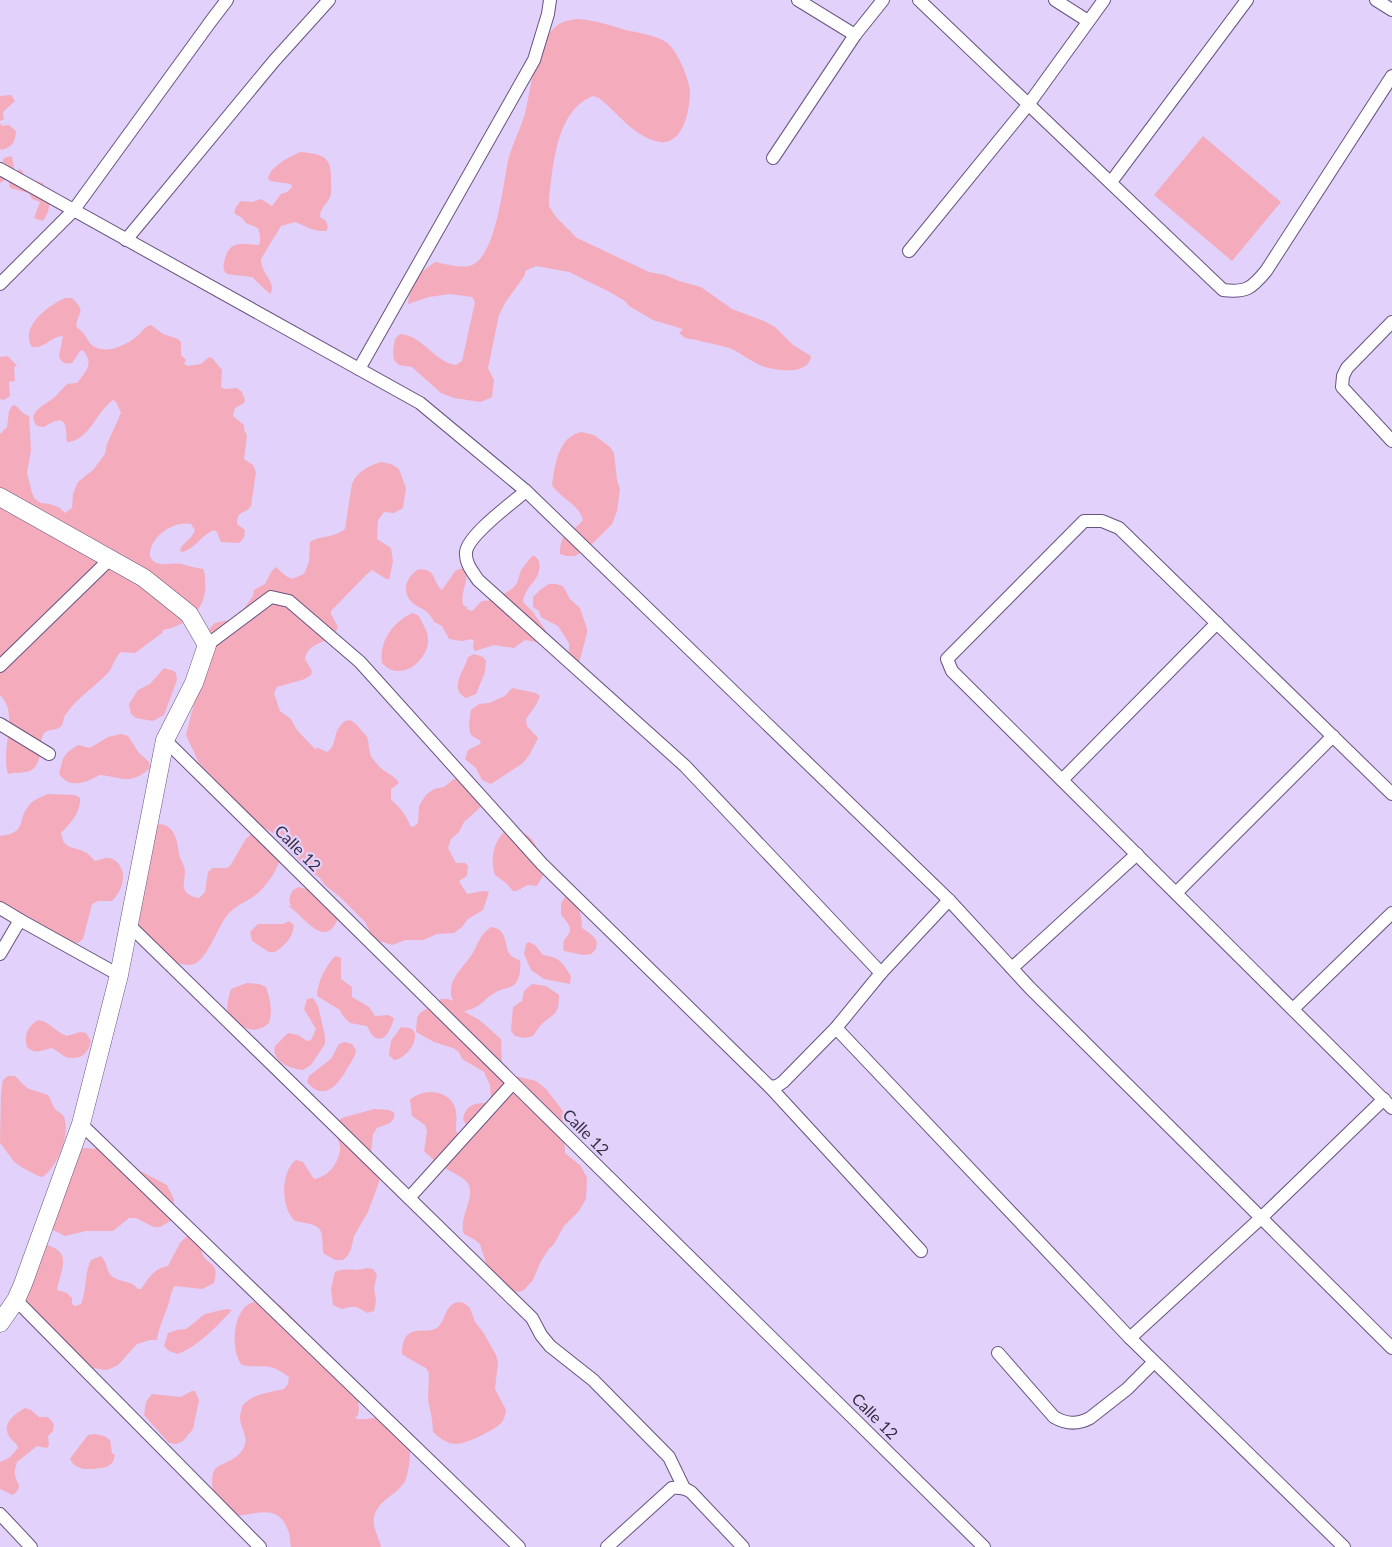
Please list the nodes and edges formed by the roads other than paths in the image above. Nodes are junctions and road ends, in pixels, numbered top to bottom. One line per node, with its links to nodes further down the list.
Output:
1 (227, 0): 19 (street)
2 (329, 0): 20 (street)
3 (550, 0): 24 (street)
4 (798, 0): 13 (street)
5 (883, 0): 13 (street)
6 (919, 0): 15 (street)
7 (1055, 0): 12 (street)
8 (1104, 0): 12 (street)
9 (1247, 0): 18 (street)
10 (1376, 0): 11 (street)
11 (1392, 10)
12 (1088, 22): 15 (street)
13 (855, 35): 16 (street)
14 (1392, 76): 18 (street)
15 (1028, 105): 18 (street); 21 (street)
16 (773, 158)
17 (0, 169): 19 (street)
18 (1111, 182)
19 (73, 211): 20 (street); 22 (street)
20 (126, 240): 24 (street)
21 (909, 251)
22 (0, 284)
23 (1392, 322): 25 (street)
24 (359, 369): 26 (street)
25 (1392, 442)
26 (526, 491): 40 (street); 47 (street)
27 (0, 497): 28 (street)
28 (110, 559): 30 (street); 31 (street)
29 (1217, 623): 33 (street); 36 (street); 36 (street)
30 (207, 645): 34 (street); 52 (street)
31 (0, 666)
32 (0, 724): 35 (street)
33 (1333, 736): 37 (street); 39 (street)
34 (165, 740): 44 (street); 51 (street, Calle 12)
35 (49, 754)
36 (1062, 780): 38 (street)
37 (1392, 794)
38 (1137, 854): 39 (street); 46 (street)
39 (1176, 893): 49 (street)
40 (949, 900): 46 (street); 47 (street)
41 (0, 908): 43 (street)
42 (1392, 913): 49 (street)
43 (20, 920): 45 (street); 48 (street)
44 (129, 925): 48 (street); 55 (street)
45 (0, 954)
46 (1012, 968): 56 (street)
47 (881, 973): 50 (street)
48 (119, 975): 54 (street)
49 (1293, 1009): 53 (street)
50 (836, 1028): 52 (street); 60 (street)
51 (513, 1082): 55 (street); 71 (street, Calle 12)
52 (770, 1087): 57 (street)
53 (1388, 1104): 56 (street)
54 (81, 1124): 58 (street); 68 (street)
55 (409, 1198): 64 (street)
56 (1262, 1217): 60 (street); 61 (street)
57 (921, 1251)
58 (16, 1300): 59 (street); 67 (street)
59 (0, 1323)
60 (1130, 1338): 63 (street)
61 (1392, 1348)
62 (998, 1353): 63 (street)
63 (1154, 1362): 72 (street)
64 (684, 1488): 69 (street); 70 (street)
65 (0, 1514): 66 (street)
66 (31, 1547)
67 (260, 1547)
68 (519, 1547)
69 (607, 1547)
70 (743, 1547)
71 (984, 1547)
72 (1344, 1547)

